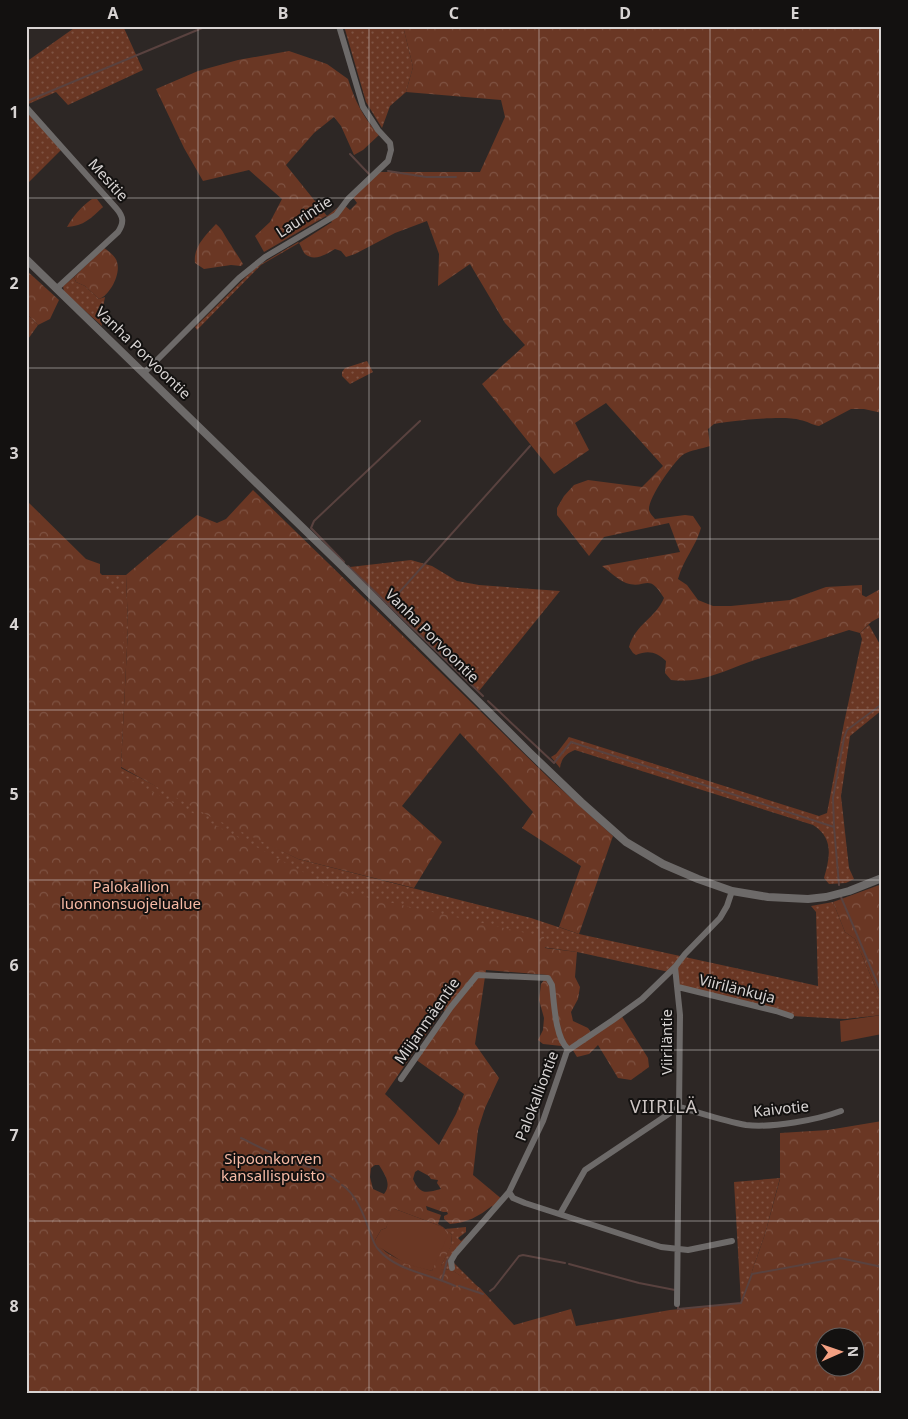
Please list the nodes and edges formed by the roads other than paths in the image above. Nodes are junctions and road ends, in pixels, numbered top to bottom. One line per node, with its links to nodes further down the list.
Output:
1 (339, 26): 5 (street, Laurintie)
2 (26, 107): 4 (street, Mesitie)
3 (26, 259): 4 (street, Vanha Porvoontie)
4 (56, 289): 5 (street, Vanha Porvoontie)
5 (144, 373): 7 (street, Vanha Porvoontie)
6 (882, 878): 7 (street, Vanha Porvoontie)
7 (732, 891): 8 (street)
8 (675, 967): 9 (street, Viiriläntie); 11 (street, Palokalliontie)
9 (678, 987): 10 (street, Viirilänkuja); 13 (street, Viiriläntie)
10 (790, 1016)
11 (568, 1050): 12 (street, Miijanmäentie); 15 (street, Palokalliontie)
12 (401, 1079)
13 (679, 1107): 14 (street, Kaivotie); 16 (street); 18 (street, Viiriläntie)
14 (841, 1111)
15 (509, 1192): 16 (street); 19 (street, Palokalliontie)
16 (560, 1214): 18 (street)
17 (732, 1241): 18 (street)
18 (678, 1249): 20 (street, Viiriläntie)
19 (452, 1268)
20 (677, 1304)

